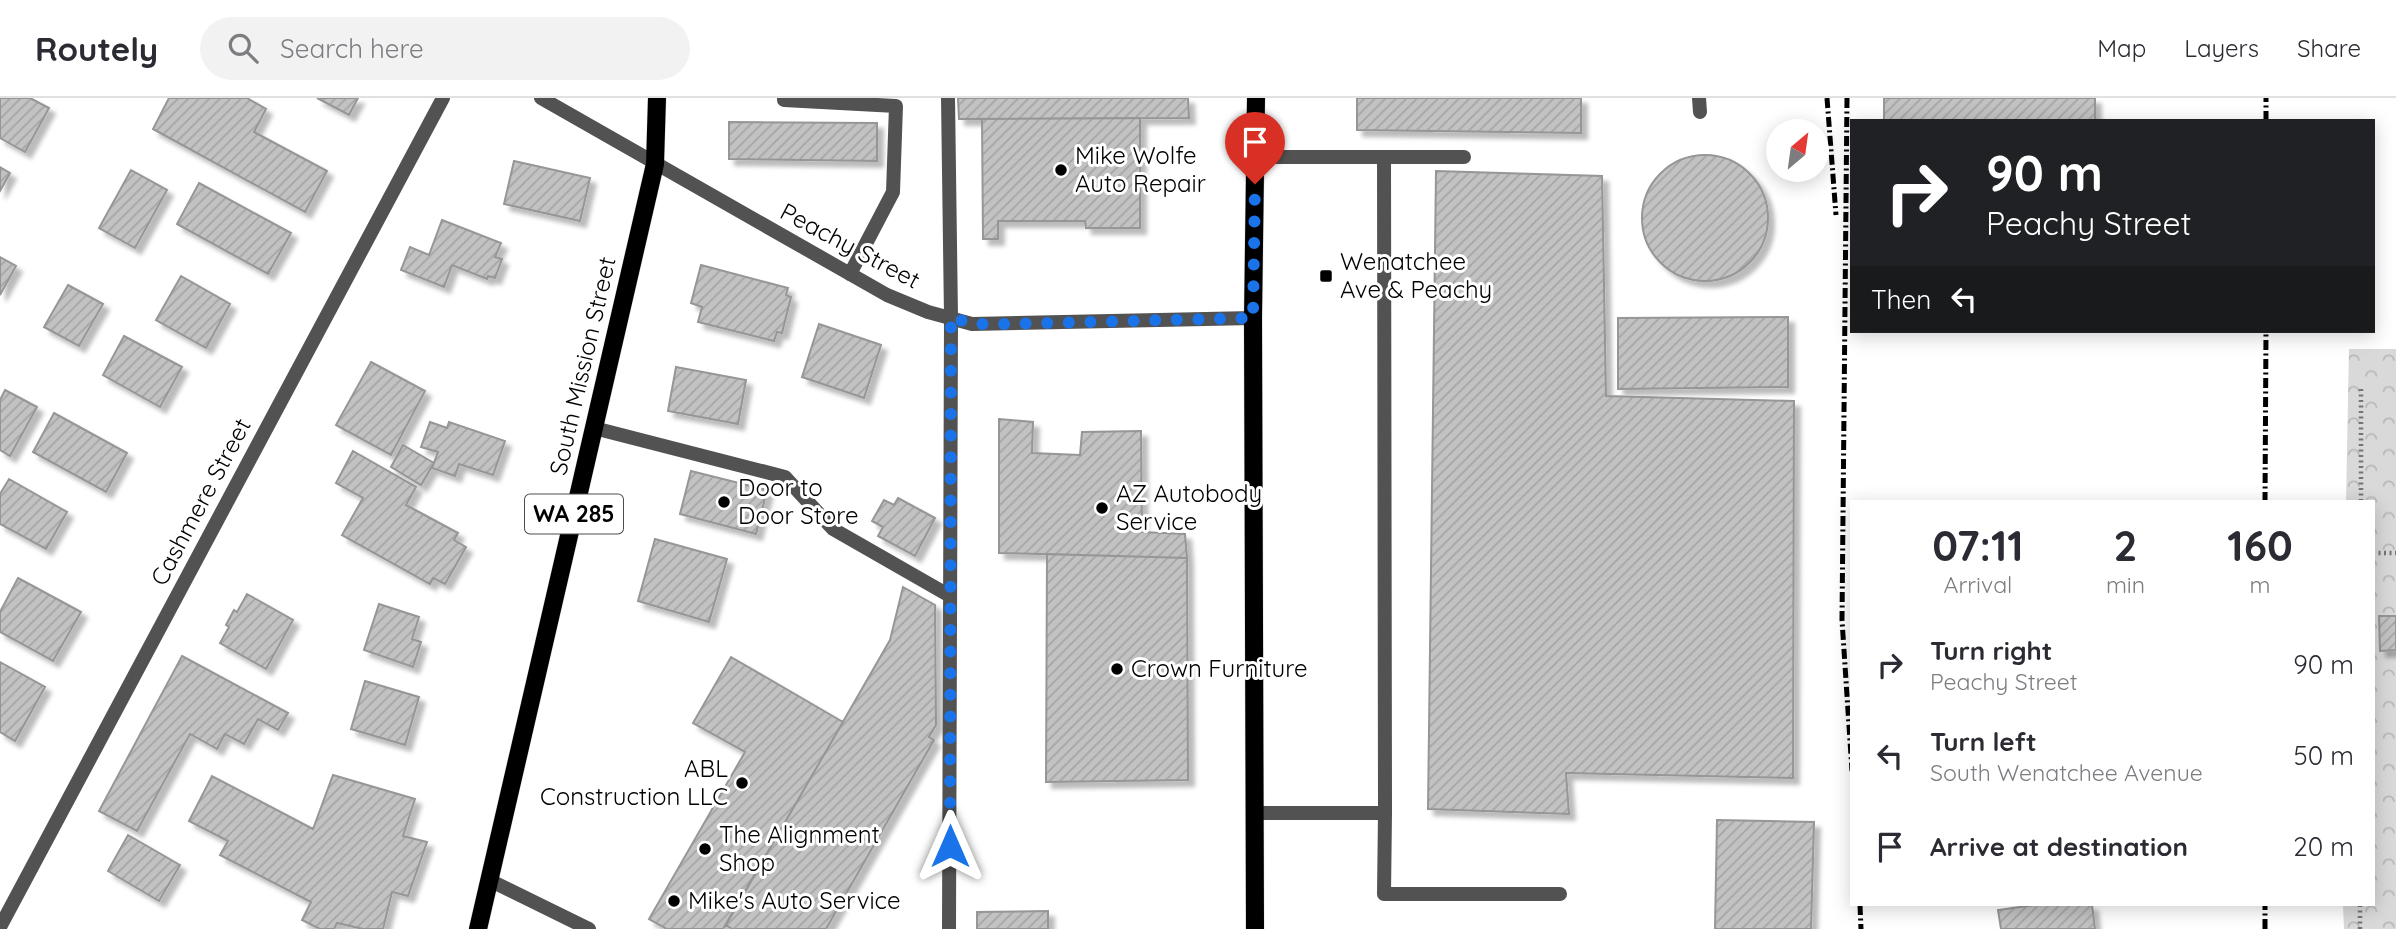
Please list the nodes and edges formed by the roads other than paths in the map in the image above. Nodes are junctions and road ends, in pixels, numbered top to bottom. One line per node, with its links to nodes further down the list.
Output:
1 (443, 98): 20 (street, Cashmere Street)
2 (541, 98): 10 (street, Peachy Street)
3 (657, 98): 10 (main road, South Mission Street / WA 285)
4 (784, 98): 11 (street)
5 (948, 98): 12 (street)
6 (1256, 98): 7 (main road)
7 (1255, 157): 8 (street); 13 (main road)
8 (1384, 157): 9 (street); 17 (street)
9 (1464, 157)
10 (655, 164): 11 (street, Peachy Street); 14 (main road, South Mission Street / WA 285)
11 (850, 274): 12 (street, Peachy Street)
12 (951, 317): 13 (street, Peachy Street); 15 (street)
13 (1253, 318): 16 (main road)
14 (594, 428): 15 (street); 18 (main road, South Mission Street / WA 285)
15 (950, 596): 23 (street)
16 (1255, 813): 17 (street); 24 (main road)
17 (1385, 813): 19 (street)
18 (489, 880): 21 (main road, South Mission Street / WA 285); 22 (street)
19 (1560, 894)
20 (0, 927)
21 (478, 929)
22 (589, 929)
23 (949, 929)
24 (1255, 929)

